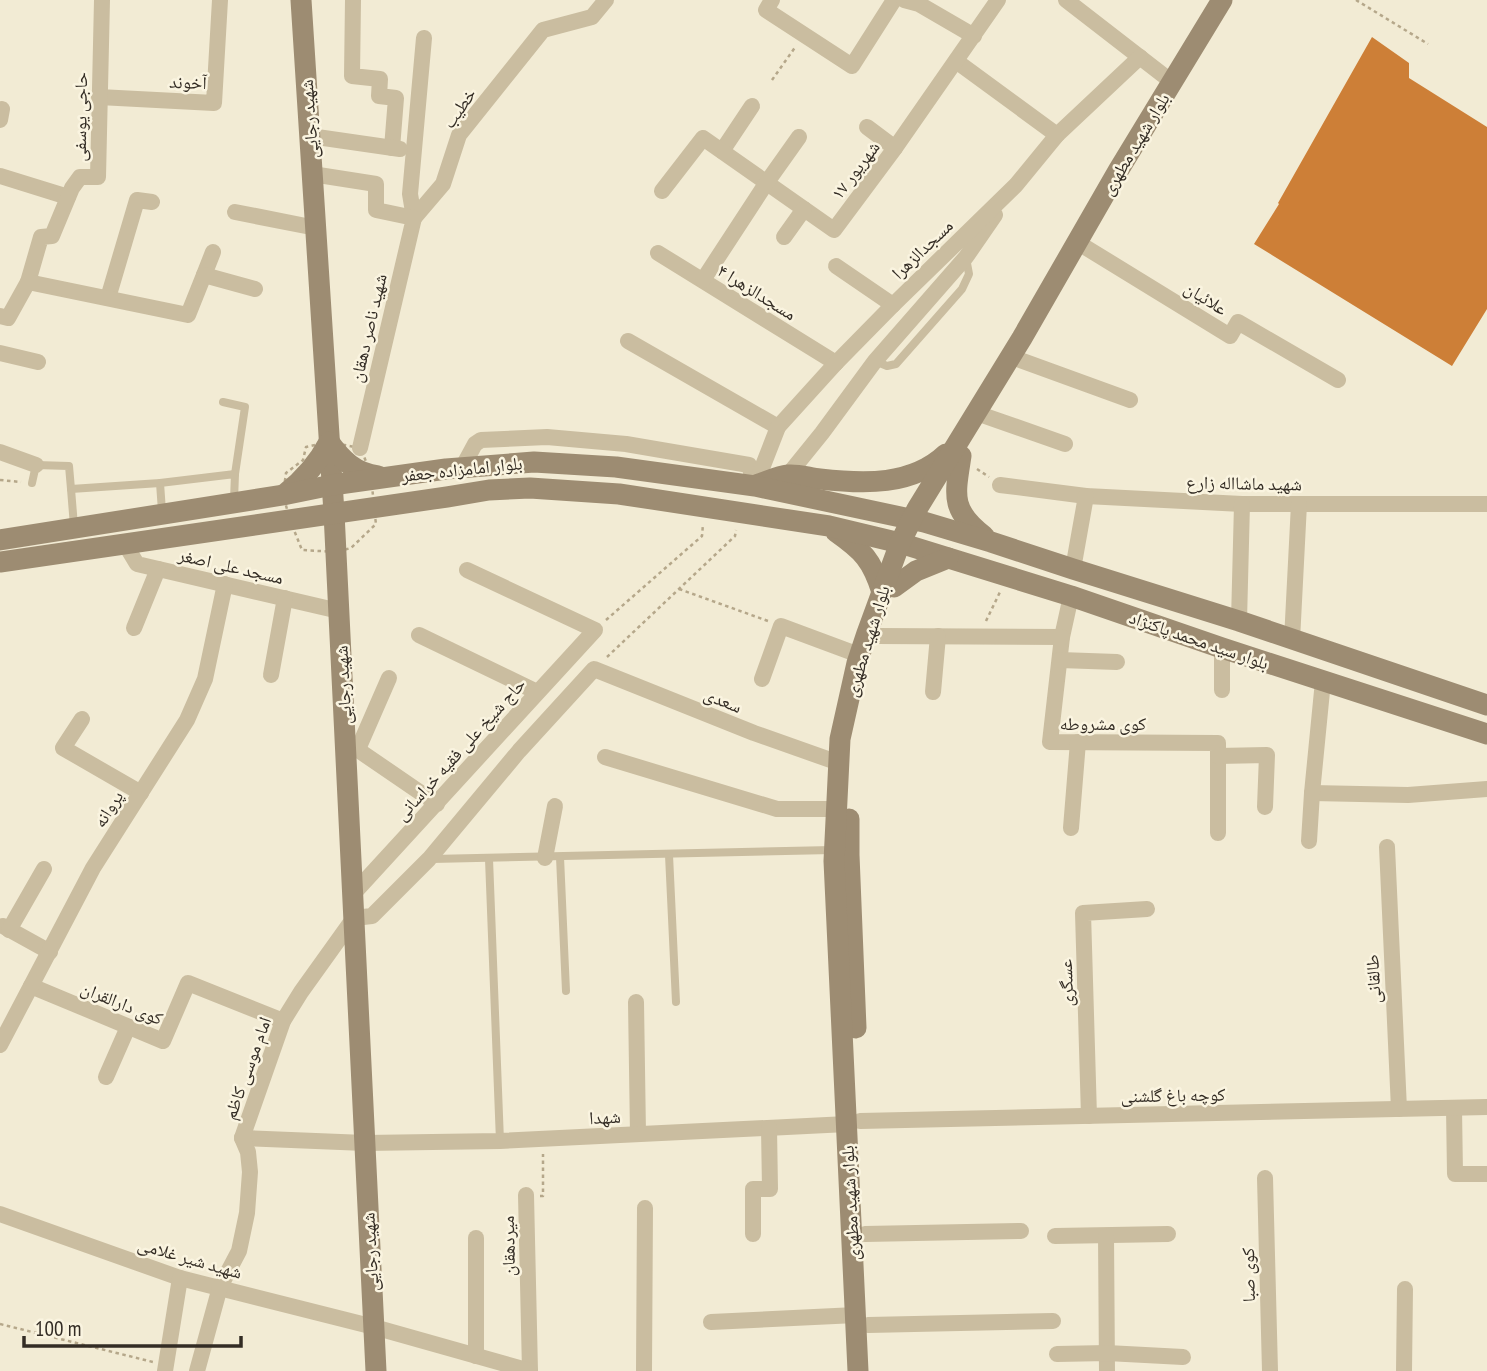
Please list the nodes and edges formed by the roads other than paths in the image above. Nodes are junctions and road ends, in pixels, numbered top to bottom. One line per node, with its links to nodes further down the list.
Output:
1 (102, 0): 19 (street, حاجی یوسفی)
2 (220, 0): 19 (street, آخوند)
3 (301, 0): 23 (main road, شهید رجایی)
4 (353, 0): 25 (street)
5 (606, 0): 38 (street, خطیب)
6 (772, 0): 7 (street)
7 (894, 0)
8 (904, 0): 13 (street)
9 (998, 0): 14 (street, ۱۷ شهریور)
10 (1222, 0): 18 (main road, بلوار شهید مطهری)
11 (1232, 0): 41 (main road, بلوار شهید مطهری)
12 (1072, 2): 16 (street)
13 (940, 7): 14 (street)
14 (974, 36): 17 (street, ۱۷ شهریور)
15 (424, 38): 27 (street)
16 (1140, 57): 18 (street); 22 (street, مسجدالزهرا)
17 (956, 61): 22 (street); 26 (street, ۱۷ شهریور)
18 (1172, 82): 65 (main road, بلوار شهید مطهری)
19 (99, 97): 34 (street, حاجی یوسفی)
20 (752, 106): 28 (street)
21 (867, 128): 26 (street)
22 (1058, 135): 32 (street, مسجدالزهرا)
23 (310, 136): 25 (street); 29 (main road, شهید رجایی)
24 (800, 137): 31 (street)
25 (392, 148): 27 (street)
26 (895, 148): 36 (street, ۱۷ شهریور)
27 (413, 150): 38 (street)
28 (722, 151): 31 (street, ۱۷ شهریور); 33 (street, ۱۷ شهریور)
29 (312, 174): 38 (street); 39 (main road, شهید رجایی)
30 (0, 176): 34 (street)
31 (767, 183): 36 (street, ۱۷ شهریور); 46 (street)
32 (1016, 185): 50 (street, مسجدالزهرا); 69 (street)
33 (662, 191)
34 (68, 197): 47 (street, حاجی یوسفی)
35 (152, 202): 49 (street)
36 (804, 209): 40 (street)
37 (235, 212): 39 (street)
38 (414, 218): 64 (street, شهید ناصر دهقان)
39 (316, 228): 62 (main road, شهید رجایی)
40 (784, 237)
41 (1085, 247): 54 (main road, بلوار شهید مطهری); 57 (street, علائیان)
42 (213, 251): 45 (street)
43 (658, 253): 46 (street, مسجدالزهرا ۴)
44 (836, 266): 50 (street)
45 (204, 275): 48 (street); 49 (street)
46 (703, 281): 56 (street, مسجدالزهرا ۴)
47 (28, 282): 49 (street); 51 (street, حاجی یوسفی)
48 (255, 289)
49 (108, 298)
50 (893, 305): 56 (street, مسجدالزهرا)
51 (0, 316)
52 (628, 341): 61 (street)
53 (0, 353): 55 (street)
54 (1020, 360): 58 (street); 60 (main road, بلوار شهید مطهری)
55 (38, 362)
56 (836, 363): 61 (street, مسجدالزهرا)
57 (1338, 380)
58 (1130, 400)
59 (223, 402): 68 (lane)
60 (985, 416): 63 (street); 65 (main road, بلوار شهید مطهری)
61 (778, 427): 75 (street, مسجدالزهرا)
62 (329, 442): 70 (main road); 73 (main road, شهید رجایی); 78 (main road)
63 (1065, 444)
64 (360, 448)
65 (959, 450): 69 (main road); 87 (main road, بلوار شهید مطهری); 92 (main road)
66 (0, 452): 67 (street)
67 (36, 465): 71 (lane); 76 (lane)
68 (235, 474): 72 (lane); 79 (lane)
69 (788, 475): 75 (main road)
70 (384, 477): 73 (main road, بلوار امامزاده جعفر); 75 (main road, بلوار امامزاده جعفر)
71 (32, 483)
72 (160, 483): 76 (lane); 85 (lane)
73 (332, 485): 78 (main road, بلوار امامزاده جعفر); 84 (main road, شهید رجایی)
74 (1000, 485): 77 (street, شهید ماشااله زارع)
75 (755, 486): 87 (main road, بلوار امامزاده جعفر)
76 (71, 489): 90 (lane)
77 (1086, 496): 80 (street, شهید ماشااله زارع); 99 (street)
78 (274, 497): 79 (main road, بلوار امامزاده جعفر); 88 (main road)
79 (233, 503): 85 (main road, بلوار امامزاده جعفر)
80 (1242, 504): 81 (street, شهید ماشااله زارع); 106 (street)
81 (1299, 504): 82 (street, شهید ماشااله زارع); 113 (street)
82 (1487, 504)
83 (363, 509): 84 (main road, بلوار امامزاده جعفر); 89 (main road, بلوار امامزاده جعفر); 95 (main road)
84 (334, 513): 86 (main road, بلوار امامزاده جعفر); 95 (main road, شهید رجایی)
85 (162, 514): 90 (main road, بلوار امامزاده جعفر)
86 (296, 519): 88 (main road, بلوار امامزاده جعفر); 95 (main road)
87 (918, 521): 92 (main road, بلوار سید محمد پاکنژاد); 94 (main road, بلوار شهید مطهری)
88 (268, 523): 93 (main road, بلوار امامزاده جعفر)
89 (828, 526): 94 (main road, بلوار امامزاده جعفر); 102 (main road)
90 (74, 528): 91 (main road, بلوار امامزاده جعفر)
91 (0, 540)
92 (991, 542): 99 (main road, بلوار سید محمد پاکنژاد)
93 (125, 544): 97 (main road, بلوار امامزاده جعفر); 98 (street, مسجد علی اصغر)
94 (906, 545): 96 (main road, بلوار سید محمد پاکنژاد); 102 (main road, بلوار شهید مطهری)
95 (336, 552): 105 (main road, شهید رجایی)
96 (948, 558): 102 (main road); 103 (main road, بلوار سید محمد پاکنژاد)
97 (0, 562)
98 (158, 569): 101 (street, مسجد علی اصغر); 107 (street)
99 (1073, 569): 106 (main road, بلوار سید محمد پاکنژاد)
100 (467, 570): 124 (street, حاج شیخ علی فقیه خراسانی)
101 (225, 584): 104 (street, مسجد علی اصغر); 135 (street, پروانه)
102 (888, 589): 110 (main road, بلوار شهید مطهری); 115 (main road, بلوار شهید مطهری)
103 (1071, 596): 112 (street, کوی مشروطه); 114 (main road, بلوار سید محمد پاکنژاد)
104 (285, 598): 105 (street, مسجد علی اصغر); 119 (street)
105 (339, 611): 130 (main road, شهید رجایی)
106 (1239, 621): 108 (main road, بلوار سید محمد پاکنژاد)
107 (134, 628)
108 (1270, 632): 113 (main road, بلوار سید محمد پاکنژاد); 117 (main road)
109 (419, 635): 124 (street)
110 (877, 636): 111 (street); 168 (main road, بلوار شهید مطهری)
111 (938, 636): 112 (street); 125 (street)
112 (1062, 637): 116 (street, کوی مشروطه)
113 (1292, 639): 126 (main road, بلوار سید محمد پاکنژاد)
114 (1222, 648): 117 (main road, بلوار سید محمد پاکنژاد); 123 (street)
115 (859, 655): 121 (street); 133 (main road, بلوار شهید مطهری)
116 (1060, 660): 118 (street); 129 (street, کوی مشروطه)
117 (1263, 662): 122 (main road, بلوار سید محمد پاکنژاد)
118 (1116, 663)
119 (271, 675)
120 (389, 678): 130 (street)
121 (762, 679)
122 (1323, 681): 128 (main road, بلوار سید محمد پاکنژاد); 136 (street)
123 (1222, 690)
124 (537, 692): 137 (street, حاج شیخ علی فقیه خراسانی)
125 (933, 692)
126 (1487, 705)
127 (82, 719): 135 (street)
128 (1487, 734)
129 (1079, 742): 131 (street, کوی مشروطه); 141 (street)
130 (351, 745): 137 (street); 151 (main road, شهید رجایی)
131 (1219, 750): 139 (street, کوی مشروطه); 142 (street)
132 (606, 757): 140 (street)
133 (839, 763): 140 (main road, بلوار شهید مطهری); 148 (street, سعدی)
134 (1487, 789): 136 (street)
135 (141, 793): 155 (street, پروانه)
136 (1312, 793): 143 (street)
137 (437, 804): 151 (street, حاج شیخ علی فقیه خراسانی)
138 (555, 806): 147 (street)
139 (1265, 807)
140 (836, 809): 145 (main road, بلوار شهید مطهری)
141 (1071, 828)
142 (1218, 833)
143 (1309, 841)
144 (1387, 847): 166 (street, طالقانی)
145 (834, 850): 146 (lane); 168 (main road, بلوار شهید مطهری)
146 (669, 855): 147 (lane); 159 (lane)
147 (553, 858): 149 (lane); 157 (lane)
148 (429, 859): 149 (lane); 153 (street)
149 (489, 859): 172 (lane)
150 (44, 869): 154 (street)
151 (353, 894): 153 (main road, شهید رجایی)
152 (1147, 909): 167 (street, عسگری)
153 (354, 918): 160 (street, امام موسی کاظم); 173 (main road, شهید رجایی)
154 (5, 927): 155 (street)
155 (50, 951): 156 (street, پروانه)
156 (31, 986): 161 (street, کوی دارالقران); 162 (street, پروانه)
157 (566, 991)
158 (636, 1002): 170 (street)
159 (676, 1002)
160 (283, 1021): 161 (street, کوی دارالقران); 171 (street, امام موسی کاظم)
161 (128, 1027): 163 (street)
162 (0, 1045)
163 (106, 1077)
164 (1487, 1107): 165 (street, کوچه باغ گلشنی)
165 (1454, 1108): 166 (street, کوچه باغ گلشنی); 174 (street)
166 (1399, 1109): 167 (street, کوچه باغ گلشنی)
167 (1089, 1116): 168 (street, کوچه باغ گلشنی)
168 (853, 1123): 169 (street, شهدا); 181 (main road, بلوار شهید مطهری); 189 (main road, بلوار شهید مطهری)
169 (769, 1128): 170 (street, شهدا); 180 (street)
170 (638, 1134): 172 (street, شهدا)
171 (242, 1138): 173 (street, شهدا); 187 (street, امام موسی کاظم)
172 (500, 1141): 173 (street, شهدا)
173 (365, 1143): 192 (main road, شهید رجایی)
174 (1487, 1174)
175 (1265, 1178): 205 (street, کوی صبا)
176 (526, 1195): 200 (street, میردهقان)
177 (645, 1208): 201 (street)
178 (0, 1214): 186 (street, شهید شیر غلامی)
179 (1021, 1231): 181 (street)
180 (753, 1234)
181 (865, 1234): 189 (main road, بلوار شهید مطهری)
182 (1168, 1234): 184 (street)
183 (1055, 1236): 184 (street)
184 (1106, 1236): 193 (street)
185 (476, 1238): 195 (street)
186 (180, 1278): 187 (street, شهید شیر غلامی); 197 (street)
187 (220, 1287): 192 (street, شهید شیر غلامی); 198 (street, امام موسی کاظم)
188 (1405, 1289): 206 (street)
189 (862, 1320): 190 (street); 191 (street); 202 (main road, بلوار شهید مطهری); 203 (main road, بلوار شهید مطهری)
190 (1053, 1321)
191 (710, 1322)
192 (374, 1327): 195 (street, شهید شیر غلامی); 199 (main road, شهید رجایی)
193 (1107, 1353): 194 (street); 196 (street); 204 (street)
194 (1057, 1354)
195 (476, 1356): 200 (street, شهید شیر غلامی)
196 (1184, 1357)
197 (166, 1368)
198 (197, 1371)
199 (376, 1371)
200 (530, 1371)
201 (644, 1371)
202 (859, 1371)
203 (870, 1371)
204 (1107, 1371)
205 (1270, 1371)
206 (1404, 1371)

